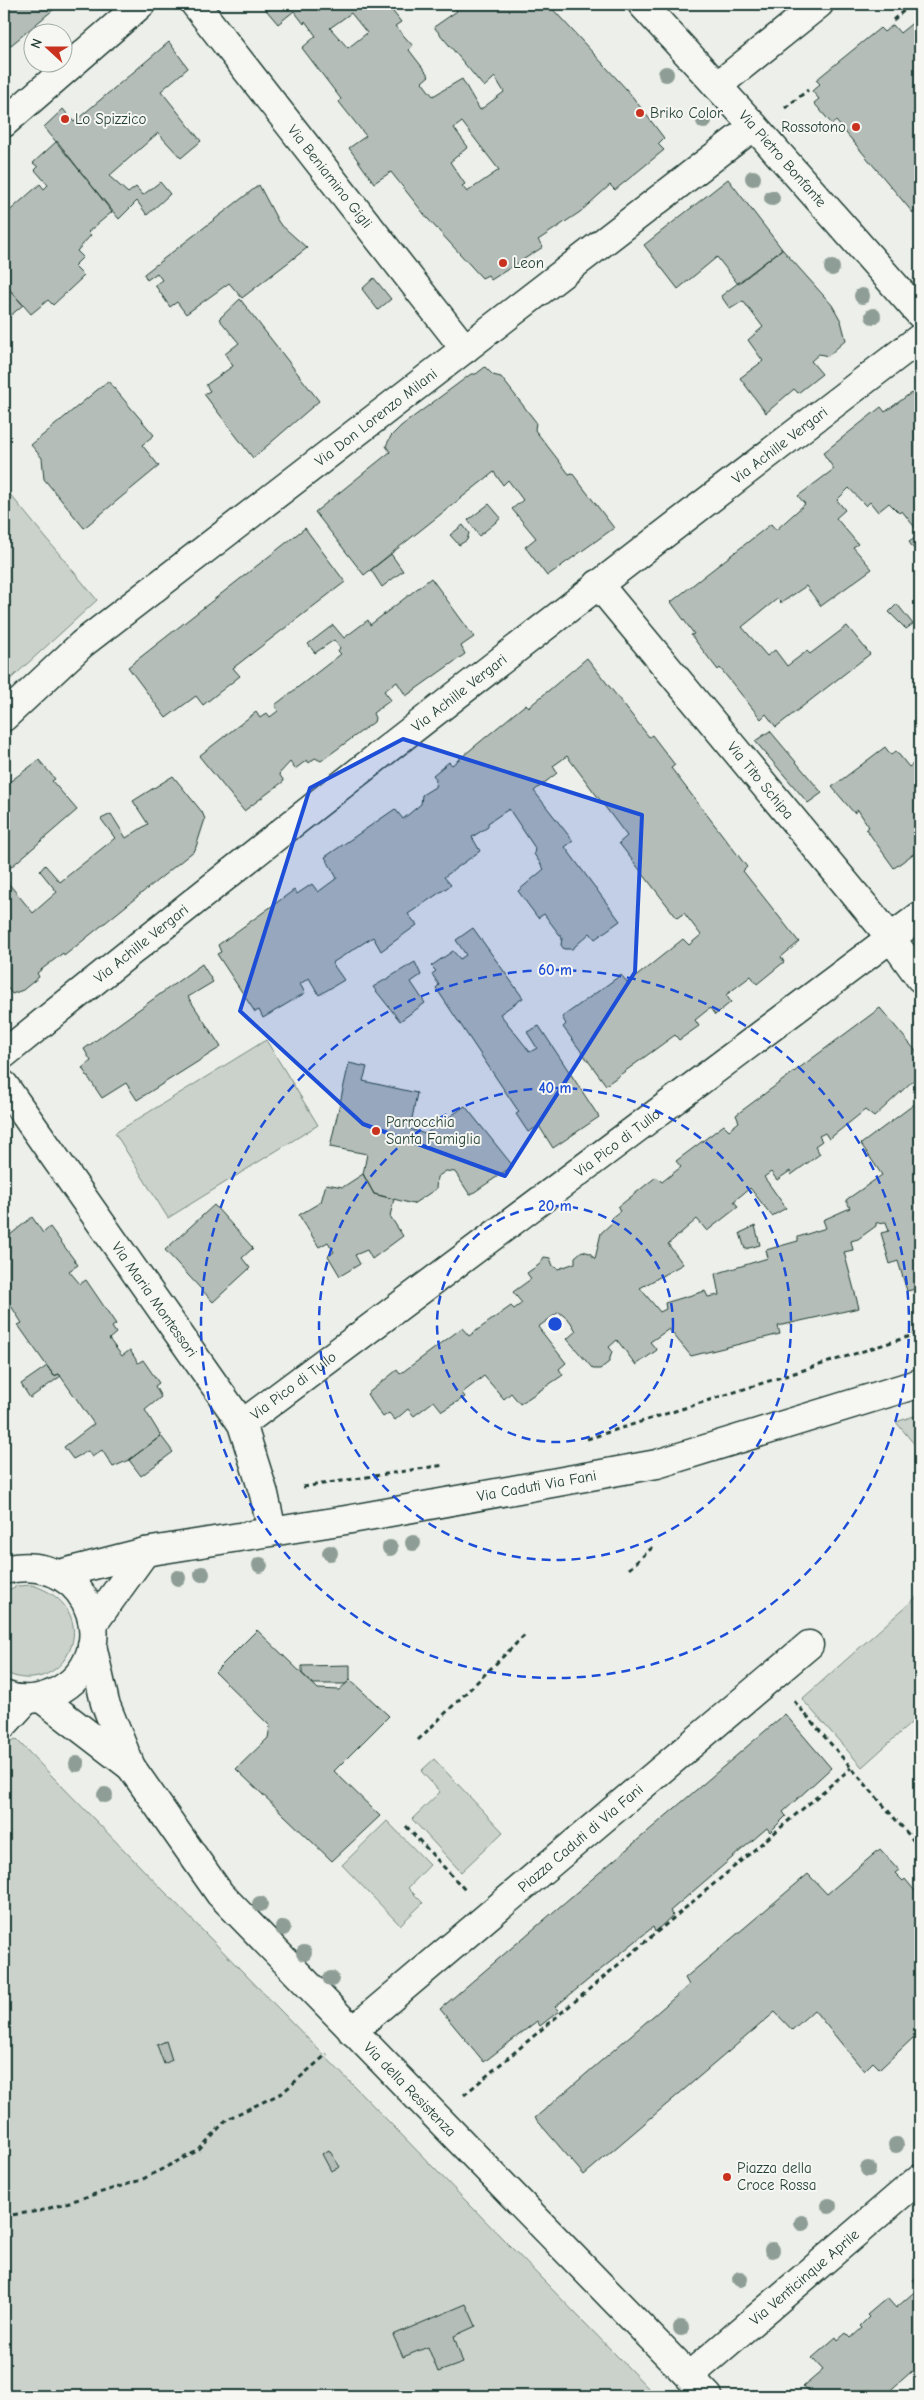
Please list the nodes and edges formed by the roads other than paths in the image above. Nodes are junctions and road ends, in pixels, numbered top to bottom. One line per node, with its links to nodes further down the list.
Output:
1 (141, 4): 6 (street)
2 (195, 4): 10 (street, Via Beniamino Gigli)
3 (642, 4): 5 (street, Via Pietro Bonfante)
4 (818, 4): 5 (street)
5 (717, 86): 7 (street, Via Pietro Bonfante)
6 (4, 123)
7 (754, 126): 8 (street, Via Pietro Bonfante); 10 (street, Via Don Lorenzo Milani)
8 (920, 314)
9 (920, 338): 11 (street, Via Achille Vergari)
10 (465, 349): 12 (street, Via Don Lorenzo Milani)
11 (598, 584): 14 (street, Via Tito Schipa); 16 (street, Via Achille Vergari)
12 (4, 717)
13 (920, 916): 14 (street, Via Pico di Tullo)
14 (891, 938): 15 (street, Via Tito Schipa); 19 (street, Via Pico di Tullo)
15 (920, 978)
16 (4, 1054)
17 (4, 1086): 19 (street, Via Maria Montessori)
18 (920, 1383): 20 (street, Via Caduti Via Fani)
19 (242, 1424): 20 (street, Via Maria Montessori)
20 (272, 1531): 21 (street, Via Caduti Via Fani)
21 (145, 1552): 23 (street, Via Caduti Via Fani); 24 (street)
22 (4, 1570): 23 (street)
23 (59, 1574): 24 (street, Via della Resistenza)
24 (93, 1634): 26 (street); 28 (street, Via della Resistenza)
25 (809, 1644): 29 (street, Piazza Caduti di Via Fani)
26 (23, 1698): 27 (street); 28 (street, Via della Resistenza)
27 (4, 1724)
28 (131, 1767): 29 (street, Via della Resistenza)
29 (352, 2031): 31 (street, Via della Resistenza)
30 (920, 2178): 31 (street, Via Venticinque Aprile)
31 (689, 2376): 32 (street, Via della Resistenza)
32 (708, 2396)

